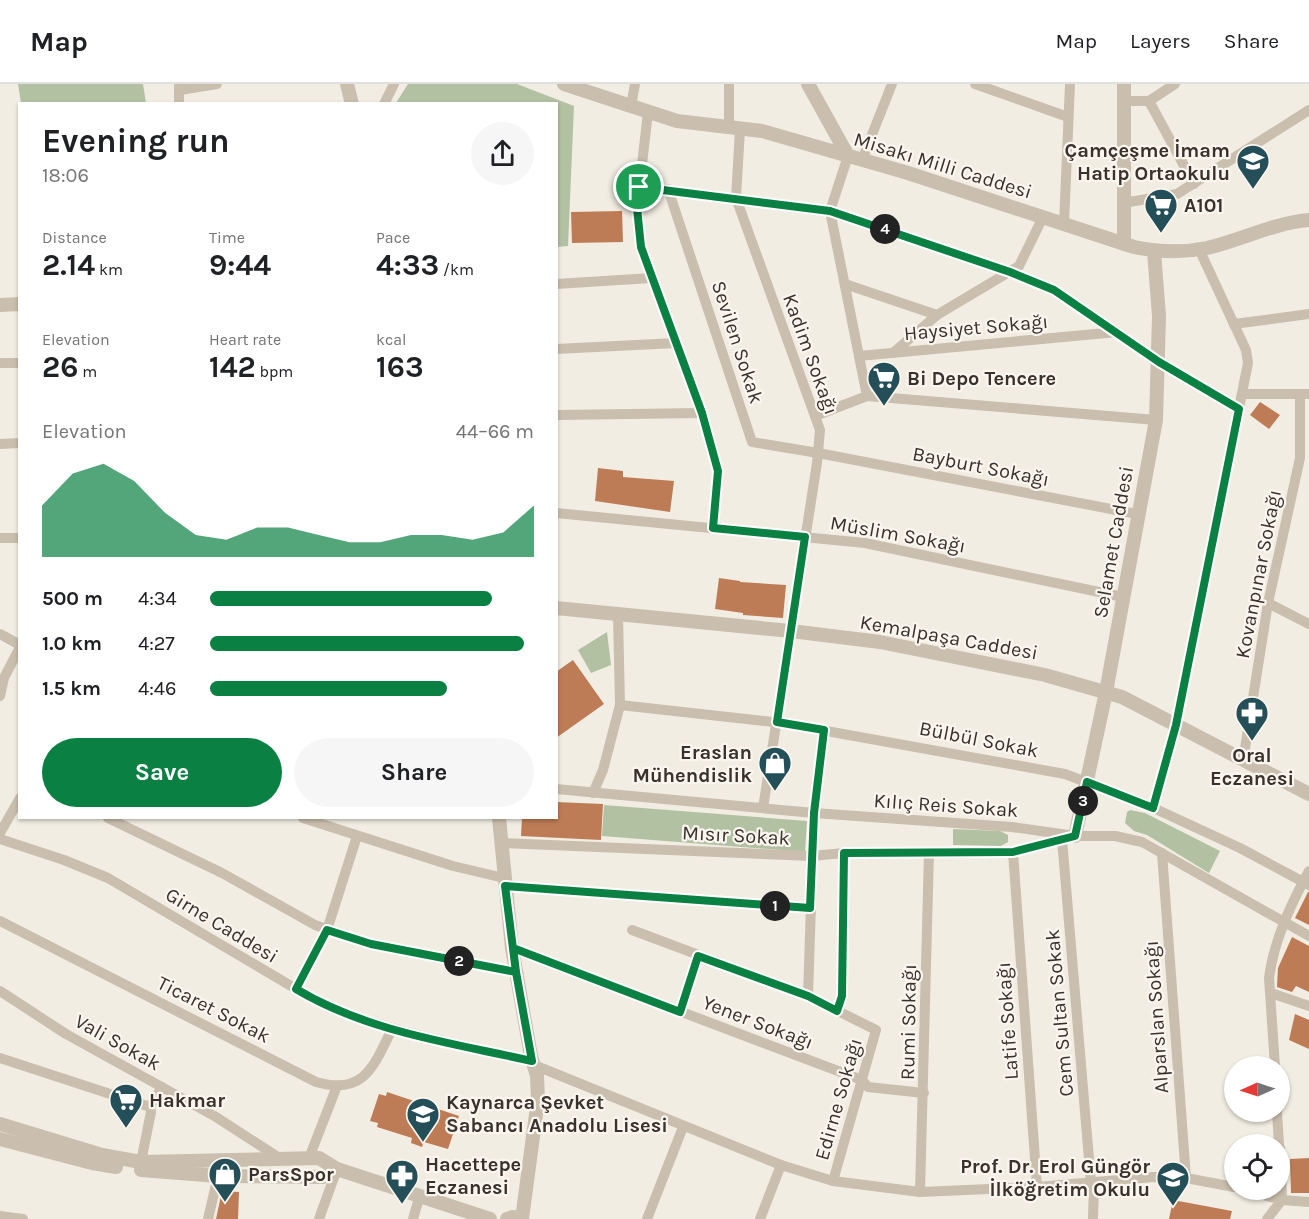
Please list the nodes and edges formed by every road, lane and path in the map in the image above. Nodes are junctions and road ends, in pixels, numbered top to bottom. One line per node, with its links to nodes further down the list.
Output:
1 (217, 84): 13 (street)
2 (347, 84): 16 (street)
3 (394, 84): 17 (street)
4 (565, 84): 18 (street, Misakı Milli Caddesi)
5 (635, 84): 18 (street)
6 (729, 84): 22 (street, Kadim Sokağı)
7 (808, 84): 23 (street)
8 (892, 84): 24 (street)
9 (975, 84): 21 (street)
10 (1070, 84): 21 (street)
11 (1124, 84): 14 (street)
12 (1175, 84): 15 (street)
13 (179, 87)
14 (1124, 101): 15 (street); 29 (street)
15 (1149, 101): 25 (street)
16 (352, 102)
17 (385, 102)
18 (631, 106): 20 (street, Misakı Milli Caddesi)
19 (1309, 110): 25 (street)
20 (648, 112): 22 (street, Misakı Milli Caddesi); 26 (street)
21 (1068, 117): 33 (street)
22 (735, 129): 23 (street, Misakı Milli Caddesi); 28 (street, Kadim Sokağı)
23 (848, 156): 24 (street, Misakı Milli Caddesi); 30 (street)
24 (862, 160): 31 (street, Misakı Milli Caddesi)
25 (1194, 184): 29 (street)
26 (639, 187): 27 (street); 38 (street)
27 (668, 189): 28 (street); 64 (street, Sevilen Sokak)
28 (736, 198): 30 (street); 60 (street, Kadim Sokağı)
29 (1123, 203): 34 (street)
30 (830, 211): 37 (street); 40 (street)
31 (1043, 218): 33 (street, Misakı Milli Caddesi); 37 (street)
32 (1309, 220): 35 (street, Misakı Milli Caddesi)
33 (1064, 224): 34 (street, Misakı Milli Caddesi)
34 (1124, 244): 36 (street, Misakı Milli Caddesi)
35 (1199, 249): 36 (street, Misakı Milli Caddesi); 45 (street)
36 (1154, 251): 51 (street, Selamet Caddesi)
37 (1010, 272): 44 (street); 46 (street)
38 (651, 278): 39 (street); 47 (street)
39 (558, 284)
40 (845, 284): 44 (street); 50 (street)
41 (18, 304): 42 (street)
42 (0, 305)
43 (1309, 314): 45 (street)
44 (937, 315): 49 (street)
45 (1234, 324): 54 (street)
46 (1117, 332): 49 (street, Haysiyet Sokağı); 51 (street)
47 (676, 343): 48 (street); 58 (street)
48 (558, 348)
49 (894, 353): 50 (street, Haysiyet Sokağı)
50 (859, 356): 56 (street)
51 (1159, 362): 57 (street); 61 (street, Selamet Caddesi)
52 (0, 363): 53 (street)
53 (18, 363)
54 (1242, 394): 55 (street); 57 (street)
55 (1305, 394): 65 (street, Kovanpınar Sokağı)
56 (867, 396): 60 (street); 61 (street)
57 (1239, 409): 85 (street)
58 (702, 413): 59 (street); 68 (street)
59 (558, 415)
60 (815, 416): 64 (street, Kadim Sokağı)
61 (1155, 420): 67 (street, Selamet Caddesi)
62 (18, 443): 63 (street)
63 (0, 444)
64 (818, 453): 67 (street, Bayburt Sokağı); 70 (street, Kadim Sokağı)
65 (1304, 459): 73 (street, Kovanpınar Sokağı)
66 (558, 513): 68 (street, Müslim Sokağı)
67 (1137, 514): 72 (street, Selamet Caddesi)
68 (713, 528): 70 (street, Müslim Sokağı)
69 (18, 537): 71 (street)
70 (805, 537): 72 (street, Müslim Sokağı); 77 (street, Kadim Sokağı)
71 (0, 538)
72 (1123, 597): 81 (street, Selamet Caddesi)
73 (1268, 603): 76 (street); 87 (street, Kovanpınar Sokağı)
74 (558, 608): 75 (street, Kemalpaşa Caddesi)
75 (618, 614): 77 (street, Kemalpaşa Caddesi); 83 (street)
76 (1309, 624)
77 (791, 631): 81 (street, Kemalpaşa Caddesi); 84 (street, Kadim Sokağı)
78 (0, 634): 79 (street)
79 (18, 645)
80 (18, 650): 82 (street)
81 (1106, 692): 85 (street, Kemalpaşa Caddesi); 88 (street, Selamet Caddesi)
82 (0, 696)
83 (620, 705): 84 (street, Bülbül Sokak); 90 (street)
84 (777, 722): 86 (street, Bülbül Sokak); 93 (street, Kadim Sokağı)
85 (1176, 725): 87 (street, Kemalpaşa Caddesi); 94 (street)
86 (824, 730): 88 (street, Bülbül Sokak); 95 (street)
87 (1243, 761): 91 (street, Kemalpaşa Caddesi)
88 (1087, 782): 94 (street, Bülbül Sokak); 101 (street, Selamet Caddesi)
89 (558, 789): 90 (street, Kılıç Reis Sokak)
90 (593, 793): 93 (street, Kılıç Reis Sokak)
91 (1309, 794)
92 (18, 802): 99 (street)
93 (763, 808): 95 (street, Kılıç Reis Sokak)
94 (1153, 808): 111 (street, Bülbül Sokak)
95 (814, 813): 101 (street, Kılıç Reis Sokak); 108 (street)
96 (110, 819): 115 (street)
97 (306, 819): 100 (street)
98 (499, 819): 103 (street)
99 (0, 833)
100 (357, 836): 110 (street); 115 (street)
101 (1068, 838): 105 (street, Mısır Sokak); 107 (street, Kılıç Reis Sokak); 148 (street, Cem Sultan Sokak)
102 (0, 839): 121 (street, Girne Caddesi)
103 (502, 843): 108 (street, Mısır Sokak); 110 (street)
104 (929, 852): 105 (street, Mısır Sokak); 106 (street, Mısır Sokak); 135 (street, Rumi Sokağı)
105 (1013, 852): 150 (street, Latife Sokağı)
106 (844, 853): 108 (street, Mısır Sokak); 126 (street)
107 (1162, 853): 114 (street, Kılıç Reis Sokak); 146 (street, Alparslan Sokağı)
108 (812, 856): 112 (street)
109 (1309, 871): 111 (street)
110 (505, 882): 112 (street); 118 (street)
111 (1306, 884): 114 (street)
112 (810, 908): 124 (street)
113 (0, 921): 133 (street, Ticaret Sokak)
114 (1283, 922): 117 (street, Kılıç Reis Sokak); 123 (street)
115 (327, 930): 120 (street); 121 (street)
116 (632, 930): 119 (street, Edirne Sokağı)
117 (1309, 936)
118 (513, 948): 120 (street); 127 (street, Yener Sokağı)
119 (698, 956): 124 (street, Edirne Sokağı); 127 (street)
120 (516, 972): 131 (street)
121 (296, 989): 128 (street, Girne Caddesi)
122 (0, 991): 134 (street, Vali Sokak)
123 (1271, 993): 125 (street); 129 (street)
124 (808, 996): 126 (street, Edirne Sokağı)
125 (1309, 1006)
126 (837, 1011): 132 (street, Edirne Sokağı)
127 (680, 1012): 132 (street, Yener Sokağı)
128 (392, 1029): 131 (street, Girne Caddesi); 133 (street)
129 (1274, 1056)
130 (0, 1058): 136 (street)
131 (533, 1063): 138 (street, Girne Caddesi); 162 (street)
132 (862, 1080): 135 (street, Yener Sokağı); 147 (street, Edirne Sokağı)
133 (337, 1086): 140 (street)
134 (162, 1087): 136 (street); 141 (street, Vali Sokak)
135 (924, 1093): 151 (street, Rumi Sokağı)
136 (150, 1107): 142 (street)
137 (0, 1124): 142 (street)
138 (683, 1127): 143 (street, Girne Caddesi); 163 (street)
139 (0, 1139): 145 (street)
140 (309, 1158): 141 (street); 144 (street)
141 (281, 1159): 142 (street)
142 (141, 1162)
143 (781, 1165): 147 (street, Girne Caddesi); 164 (street)
144 (337, 1169): 145 (street); 152 (street); 158 (street)
145 (218, 1176): 157 (street)
146 (1186, 1178): 148 (street, Girne Caddesi); 149 (street, Girne Caddesi)
147 (833, 1181): 151 (street, Girne Caddesi)
148 (1093, 1183): 150 (street, Girne Caddesi); 165 (street, Cem Sultan Sokak)
149 (1224, 1185)
150 (1037, 1187): 151 (street, Girne Caddesi)
151 (921, 1192)
152 (420, 1195): 159 (street); 160 (street)
153 (1282, 1200): 154 (street); 166 (street)
154 (1309, 1202)
155 (0, 1216): 156 (street)
156 (23, 1219)
157 (208, 1219)
158 (320, 1219)
159 (413, 1219)
160 (490, 1219)
161 (507, 1219): 162 (street)
162 (520, 1219)
163 (646, 1219)
164 (760, 1219)
165 (1093, 1219)
166 (1267, 1219)

